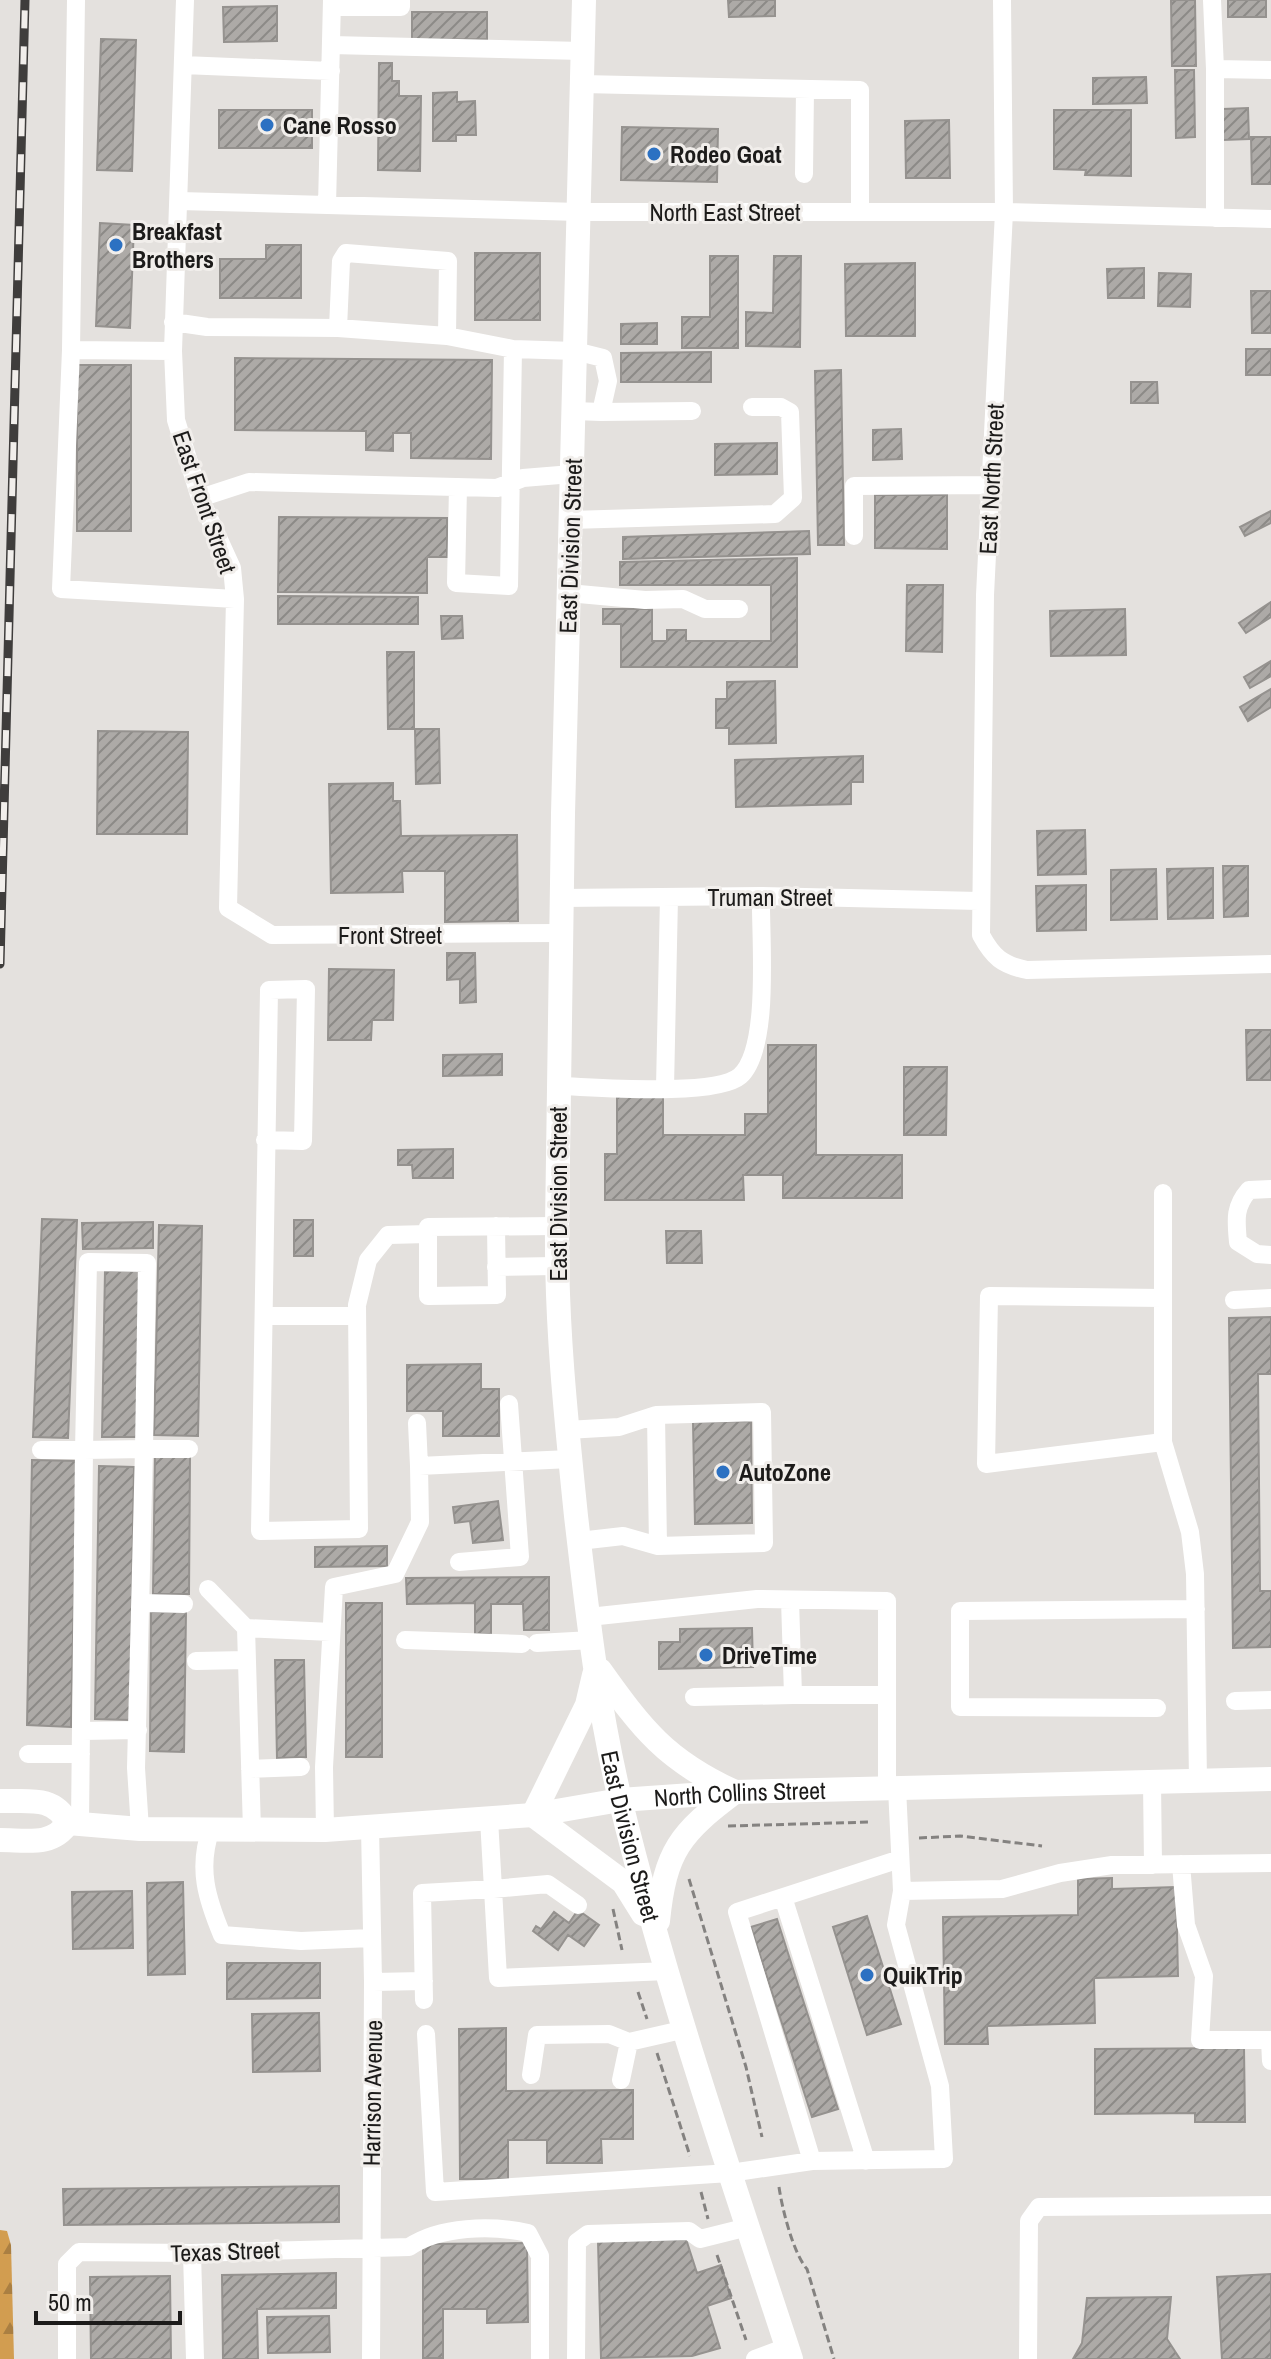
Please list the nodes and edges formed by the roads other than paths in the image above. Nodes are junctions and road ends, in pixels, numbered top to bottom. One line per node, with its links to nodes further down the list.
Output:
1 (76, 0): 28 (street)
2 (185, 0): 10 (street, East Front Street)
3 (401, 0): 7 (street)
4 (584, 0): 9 (main road, East Division Street)
5 (1002, 0): 21 (street, East North Street)
6 (1212, 0): 11 (street)
7 (332, 4): 8 (street)
8 (331, 45): 9 (street); 13 (street)
9 (583, 51): 14 (main road, East Division Street)
10 (183, 65): 13 (street); 17 (street, East Front Street)
11 (1215, 69): 12 (street); 22 (street)
12 (1271, 70)
13 (331, 71): 18 (street)
14 (582, 84): 15 (street); 19 (main road, East Division Street)
15 (805, 89): 16 (street); 20 (street)
16 (804, 174)
17 (179, 201): 18 (street, North East Street); 24 (street, East Front Street)
18 (327, 205): 19 (street, North East Street)
19 (579, 212): 20 (street, North East Street); 30 (main road, East Division Street)
20 (860, 212): 21 (street, North East Street)
21 (1004, 212): 22 (street, North East Street); 37 (street, East North Street)
22 (1215, 218): 23 (street, North East Street)
23 (1271, 219)
24 (173, 322): 25 (street); 29 (street, East Front Street)
25 (338, 328): 26 (street); 26 (street)
26 (447, 336): 27 (street)
27 (513, 349): 30 (street); 36 (street)
28 (71, 350): 29 (street); 43 (street)
29 (173, 351): 39 (street, East Front Street)
30 (575, 351): 32 (main road, East Division Street); 34 (street)
31 (752, 407): 40 (street)
32 (574, 411): 34 (street); 35 (main road, East Division Street)
33 (692, 411): 34 (street)
34 (601, 412)
35 (572, 474): 36 (street); 40 (main road, East Division Street)
36 (510, 483): 38 (street); 38 (street)
37 (991, 485): 41 (street); 48 (street, East North Street)
38 (458, 487): 39 (street)
39 (200, 498): 43 (street, East Front Street)
40 (570, 520): 42 (main road, East Division Street)
41 (854, 536)
42 (568, 593): 44 (street); 47 (main road, East Division Street)
43 (235, 599): 49 (street, East Front Street)
44 (739, 609)
45 (761, 896): 46 (street, Truman Street); 48 (street, Truman Street); 53 (street)
46 (669, 897): 47 (street, Truman Street); 53 (street)
47 (561, 898): 50 (main road, East Division Street)
48 (979, 901): 51 (street, East North Street)
49 (228, 908): 50 (street, Front Street)
50 (560, 933): 52 (main road, East Division Street)
51 (1271, 964)
52 (559, 1086): 53 (street); 58 (main road, East Division Street)
53 (665, 1088)
54 (265, 1140): 54 (street); 66 (street)
55 (1271, 1189): 60 (street)
56 (1163, 1193): 63 (street)
57 (496, 1226): 58 (street); 59 (street); 62 (street)
58 (557, 1226): 61 (main road, East Division Street)
59 (428, 1234): 62 (street); 67 (street)
60 (1271, 1255)
61 (556, 1266): 62 (street); 71 (main road, East Division Street)
62 (496, 1267)
63 (1162, 1298): 72 (street); 72 (street)
64 (1271, 1298): 65 (street)
65 (1234, 1300)
66 (264, 1316): 67 (street); 67 (street)
67 (357, 1316)
68 (509, 1404): 78 (street)
69 (656, 1415): 71 (street); 81 (street); 81 (street)
70 (417, 1423): 79 (street)
71 (567, 1430): 77 (main road, East Division Street)
72 (1163, 1442): 87 (street)
73 (144, 1449): 74 (street); 76 (street); 76 (street); 85 (street)
74 (189, 1449)
75 (41, 1450): 76 (street)
76 (84, 1450): 102 (street)
77 (570, 1459): 78 (street); 80 (main road, East Division Street)
78 (513, 1461): 79 (street); 82 (street)
79 (419, 1466): 90 (street)
80 (579, 1541): 81 (street); 89 (main road, East Division Street)
81 (658, 1546)
82 (459, 1562)
83 (208, 1589): 88 (street)
84 (790, 1600): 89 (street); 95 (street); 96 (street)
85 (142, 1603): 86 (street); 101 (street)
86 (184, 1604)
87 (1196, 1609): 100 (street); 108 (street)
88 (246, 1628): 90 (street); 92 (street)
89 (590, 1628): 91 (street); 94 (main road, East Division Street)
90 (331, 1632): 121 (street)
91 (405, 1640)
92 (246, 1660): 93 (street); 106 (street)
93 (196, 1661)
94 (596, 1665): 111 (main road); 112 (main road, East Division Street); 114 (main road)
95 (793, 1695): 96 (street); 97 (street)
96 (887, 1695): 110 (street)
97 (694, 1697)
98 (1271, 1700): 99 (street)
99 (1235, 1701)
100 (1157, 1708)
101 (138, 1730): 102 (street); 118 (street)
102 (82, 1731): 104 (street)
103 (28, 1754): 104 (street)
104 (81, 1754): 116 (street)
105 (301, 1767): 106 (street)
106 (250, 1769): 120 (street)
107 (1271, 1779): 108 (main road, North Collins Street)
108 (1198, 1781): 109 (main road, North Collins Street)
109 (1152, 1782): 110 (main road, North Collins Street); 126 (street)
110 (892, 1788): 111 (main road, North Collins Street); 123 (street)
111 (735, 1792): 112 (main road, North Collins Street); 131 (main road)
112 (620, 1800): 114 (main road, North Collins Street); 131 (main road, East Division Street)
113 (0, 1801): 116 (main road, North Collins Street)
114 (533, 1815): 115 (main road, North Collins Street); 131 (main road)
115 (489, 1819): 117 (main road, North Collins Street); 127 (street)
116 (74, 1822): 118 (main road, North Collins Street); 122 (main road)
117 (370, 1827): 121 (main road, North Collins Street); 132 (street, Harrison Avenue)
118 (140, 1829): 119 (main road, North Collins Street)
119 (211, 1829): 120 (main road, North Collins Street); 132 (street)
120 (252, 1830): 121 (main road, North Collins Street)
121 (325, 1830)
122 (0, 1840)
123 (900, 1859): 128 (street); 129 (street)
124 (1271, 1863): 125 (street)
125 (1181, 1864): 126 (street); 140 (street)
126 (1153, 1865): 128 (street)
127 (493, 1889): 130 (street); 133 (street); 134 (street)
128 (902, 1891): 144 (street)
129 (783, 1897): 143 (street); 144 (street)
130 (578, 1905)
131 (657, 1937): 133 (main road, East Division Street)
132 (371, 1938): 135 (street, Harrison Avenue)
133 (668, 1971): 137 (main road, East Division Street)
134 (424, 1981): 135 (street); 136 (street)
135 (373, 1982): 148 (street, Harrison Avenue)
136 (424, 2000)
137 (686, 2029): 139 (street); 145 (main road, East Division Street)
138 (426, 2034): 145 (street)
139 (629, 2042): 141 (street); 142 (street)
140 (1271, 2061)
141 (531, 2075)
142 (621, 2080)
143 (812, 2161): 144 (street); 145 (street)
144 (866, 2161)
145 (730, 2173): 147 (main road, East Division Street)
146 (1271, 2205): 157 (street)
147 (748, 2227): 150 (main road, East Division Street); 155 (street)
148 (370, 2246): 149 (street, Texas Street); 153 (street, Harrison Avenue); 154 (street, Texas Street)
149 (192, 2253): 151 (street, Texas Street); 152 (street)
150 (789, 2353): 156 (street)
151 (67, 2359)
152 (195, 2359)
153 (371, 2359)
154 (540, 2359)
155 (576, 2359)
156 (755, 2359)
157 (1028, 2359)

